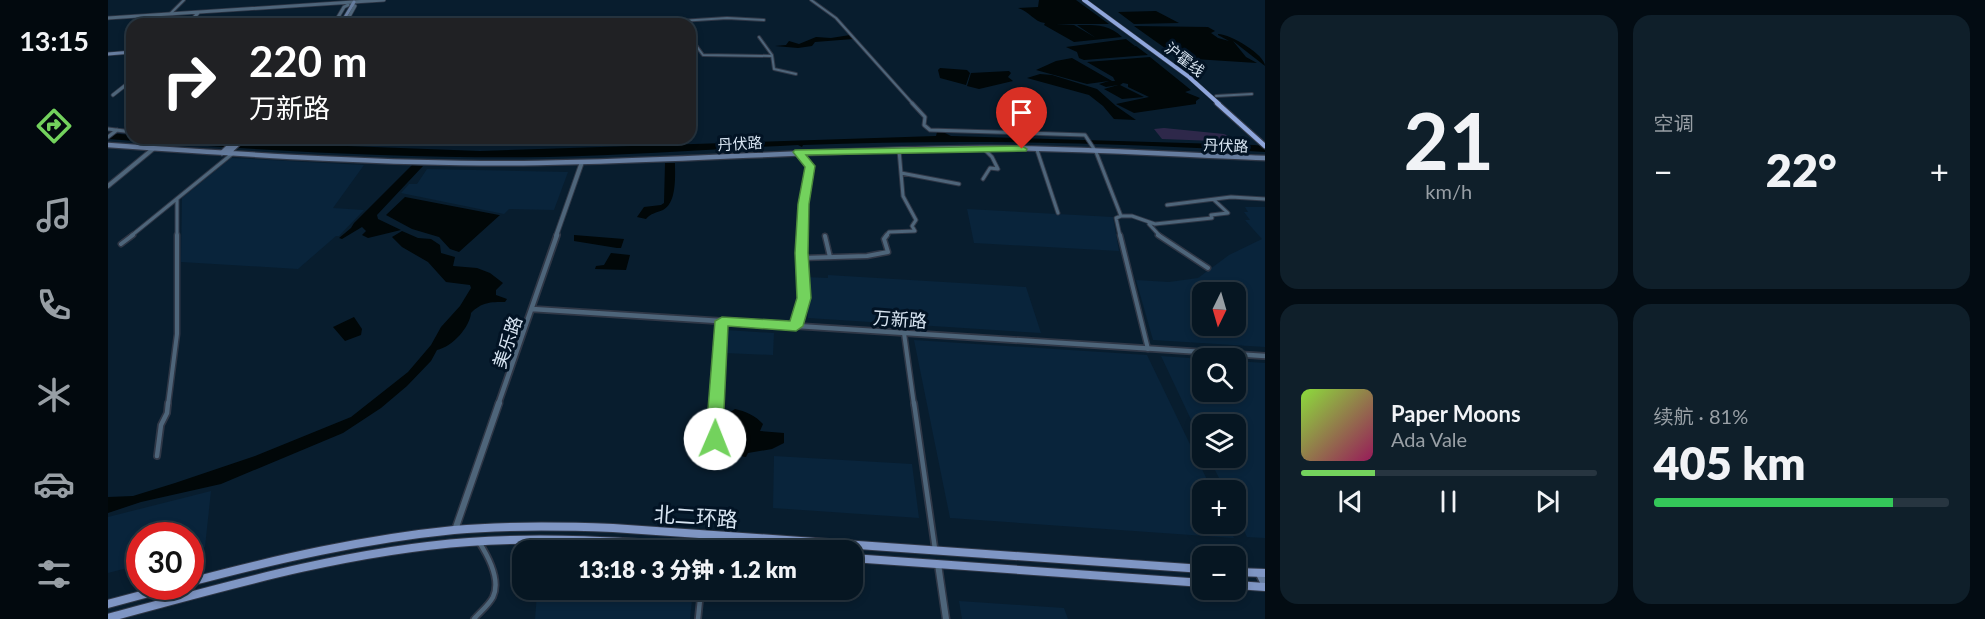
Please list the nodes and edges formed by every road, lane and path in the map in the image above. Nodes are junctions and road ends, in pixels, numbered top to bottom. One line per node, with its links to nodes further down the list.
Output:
1 (184, 0): 7 (street)
2 (384, 0): 5 (street)
3 (811, 0): 36 (street)
4 (1086, 0): 23 (highway, 沪霍线); 28 (highway, 沪霍线)
5 (351, 4): 6 (street); 10 (main road); 11 (street)
6 (199, 12): 7 (street); 9 (street)
7 (170, 14): 8 (street)
8 (108, 18)
9 (194, 18)
10 (343, 18)
11 (344, 18)
12 (764, 20): 13 (street)
13 (696, 21)
14 (759, 37): 18 (street)
15 (696, 45): 18 (street)
16 (126, 52): 17 (main road)
17 (108, 53)
18 (771, 56): 19 (street)
19 (796, 74)
20 (126, 85): 22 (street)
21 (1252, 94): 23 (street)
22 (113, 95)
23 (1216, 96): 28 (highway, 沪霍线)
24 (108, 129): 25 (street)
25 (116, 131): 26 (street); 27 (street)
26 (126, 132)
27 (108, 137)
28 (1264, 143)
29 (235, 144): 35 (main road)
30 (108, 145): 32 (main road, 丹伏路)
31 (983, 148): 33 (main road, 丹伏路); 34 (main road, 丹伏路); 41 (street)
32 (153, 149): 35 (main road, 丹伏路); 43 (street)
33 (899, 150): 37 (main road, 丹伏路); 40 (street)
34 (1037, 150): 36 (main road, 丹伏路); 48 (street)
35 (230, 151): 39 (main road, 丹伏路); 44 (street)
36 (1095, 151): 38 (main road, 丹伏路); 49 (street)
37 (798, 152): 39 (main road, 丹伏路); 54 (street)
38 (1265, 158)
39 (582, 162): 56 (street, 美乐路)
40 (901, 172): 42 (street); 53 (street)
41 (983, 179)
42 (959, 184)
43 (108, 186)
44 (177, 199): 52 (street); 63 (street)
45 (1265, 199): 46 (street)
46 (1214, 200): 47 (street); 50 (street)
47 (1167, 205)
48 (1058, 213)
49 (1120, 216): 50 (street); 60 (street)
50 (1149, 224): 55 (street)
51 (825, 236): 53 (street)
52 (121, 244)
53 (830, 257): 54 (street)
54 (802, 258): 58 (street)
55 (1208, 268)
56 (532, 309): 57 (street, 万新路); 64 (street, 美乐路)
57 (722, 321): 58 (street, 万新路); 62 (street)
58 (796, 326): 59 (street, 万新路)
59 (903, 333): 60 (street, 万新路); 70 (street)
60 (1148, 349): 61 (street, 万新路)
61 (1265, 356)
62 (719, 451)
63 (157, 456)
64 (455, 530): 65 (main road, 北二环路); 69 (main road); 76 (main road, 北二环路)
65 (705, 535): 66 (main road); 70 (main road, 北二环路)
66 (705, 540)
67 (512, 541): 68 (main road, 北二环路)
68 (478, 542): 69 (main road, 北二环路); 86 (street)
69 (453, 543): 84 (main road, 北二环路)
70 (936, 552): 72 (main road); 73 (main road, 北二环路)
71 (863, 559): 72 (main road)
72 (938, 564): 77 (main road); 88 (street)
73 (1192, 568)
74 (1246, 572): 75 (main road)
75 (1262, 573): 79 (main road)
76 (204, 579)
77 (1192, 582)
78 (1246, 585): 79 (main road)
79 (1265, 586)
80 (126, 599): 83 (main road)
81 (129, 600): 84 (main road)
82 (699, 600): 87 (street)
83 (108, 604)
84 (122, 616): 85 (main road, 北二环路)
85 (108, 618)
86 (474, 619)
87 (698, 619)
88 (946, 619)

